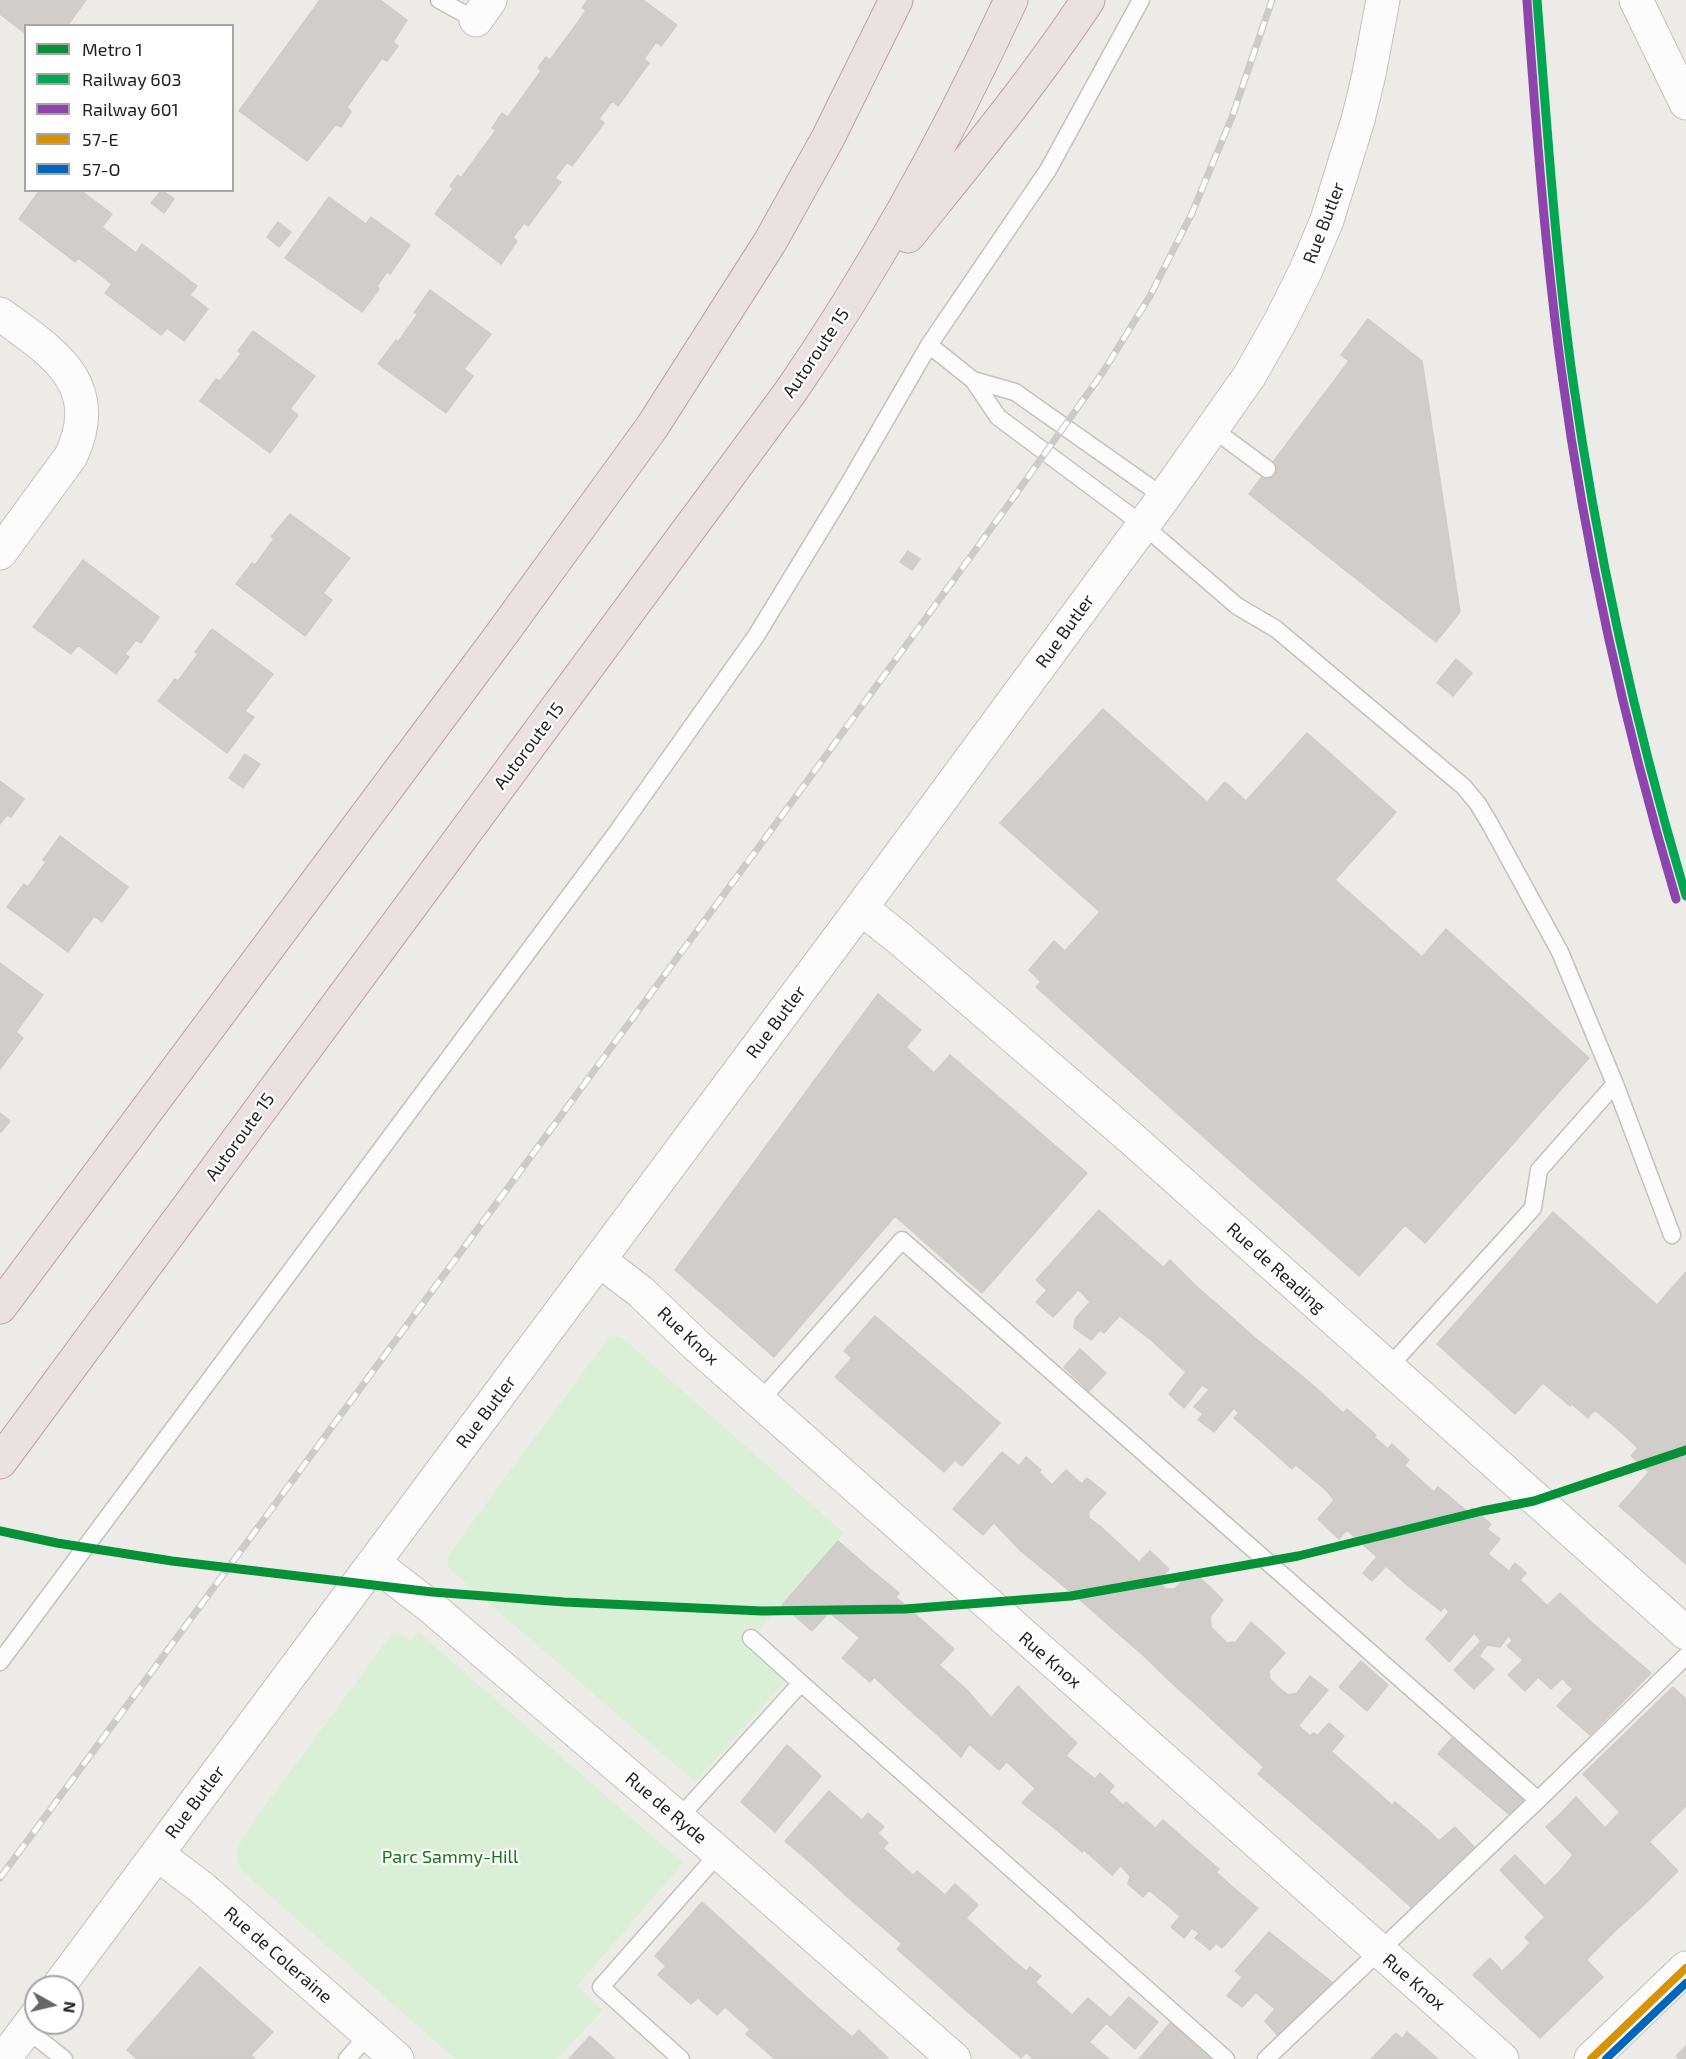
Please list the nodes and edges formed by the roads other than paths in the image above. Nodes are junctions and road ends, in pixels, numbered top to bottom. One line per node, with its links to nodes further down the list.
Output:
1 (439, 0): 8 (lane)
2 (896, 0): 23 (highway)
3 (1011, 0): 11 (highway, Autoroute 15)
4 (1088, 0): 11 (highway)
5 (1141, 0): 12 (lane)
6 (1383, 0): 14 (street, Rue Butler)
7 (1636, 0): 9 (street)
8 (483, 10)
9 (1686, 103)
10 (0, 314): 18 (street)
11 (832, 331): 26 (highway, Autoroute 15)
12 (929, 345): 13 (lane); 31 (lane)
13 (973, 380): 16 (lane); 17 (lane)
14 (1213, 429): 15 (lane); 16 (street, Rue Butler)
15 (1267, 469)
16 (1164, 497): 17 (street, Rue Butler)
17 (1143, 525): 19 (street, Rue Butler); 20 (lane)
18 (0, 553)
19 (861, 908): 22 (street, Rue Butler); 24 (street, Rue de Reading)
20 (1614, 1084): 21 (lane); 24 (lane)
21 (1672, 1235)
22 (599, 1260): 25 (street, Rue Knox); 27 (street, Rue Butler)
23 (0, 1307)
24 (1388, 1368): 28 (street, Rue de Reading)
25 (760, 1401): 33 (lane); 37 (street, Rue Knox)
26 (0, 1462)
27 (374, 1563): 34 (street, Rue de Ryde); 36 (street, Rue Butler)
28 (1686, 1634)
29 (751, 1638): 32 (lane)
30 (1686, 1656): 33 (lane)
31 (0, 1662)
32 (801, 1683): 34 (lane); 49 (lane)
33 (1539, 1800): 37 (lane)
34 (678, 1820): 35 (street, Rue de Ryde)
35 (719, 1853): 47 (lane); 48 (street, Rue de Ryde)
36 (157, 1854): 39 (street, Rue Butler); 41 (street, Rue de Coleraine)
37 (1380, 1951): 50 (lane); 51 (street, Rue Knox)
38 (1686, 1968): 52 (street)
39 (67, 1975)
40 (24, 2032): 43 (street)
41 (369, 2034): 45 (lane); 46 (street, Rue de Coleraine)
42 (42, 2035): 44 (lane)
43 (4, 2059)
44 (64, 2059)
45 (347, 2059)
46 (397, 2059)
47 (681, 2059)
48 (954, 2059)
49 (1226, 2059)
50 (1266, 2059)
51 (1502, 2059)
52 (1591, 2059)

